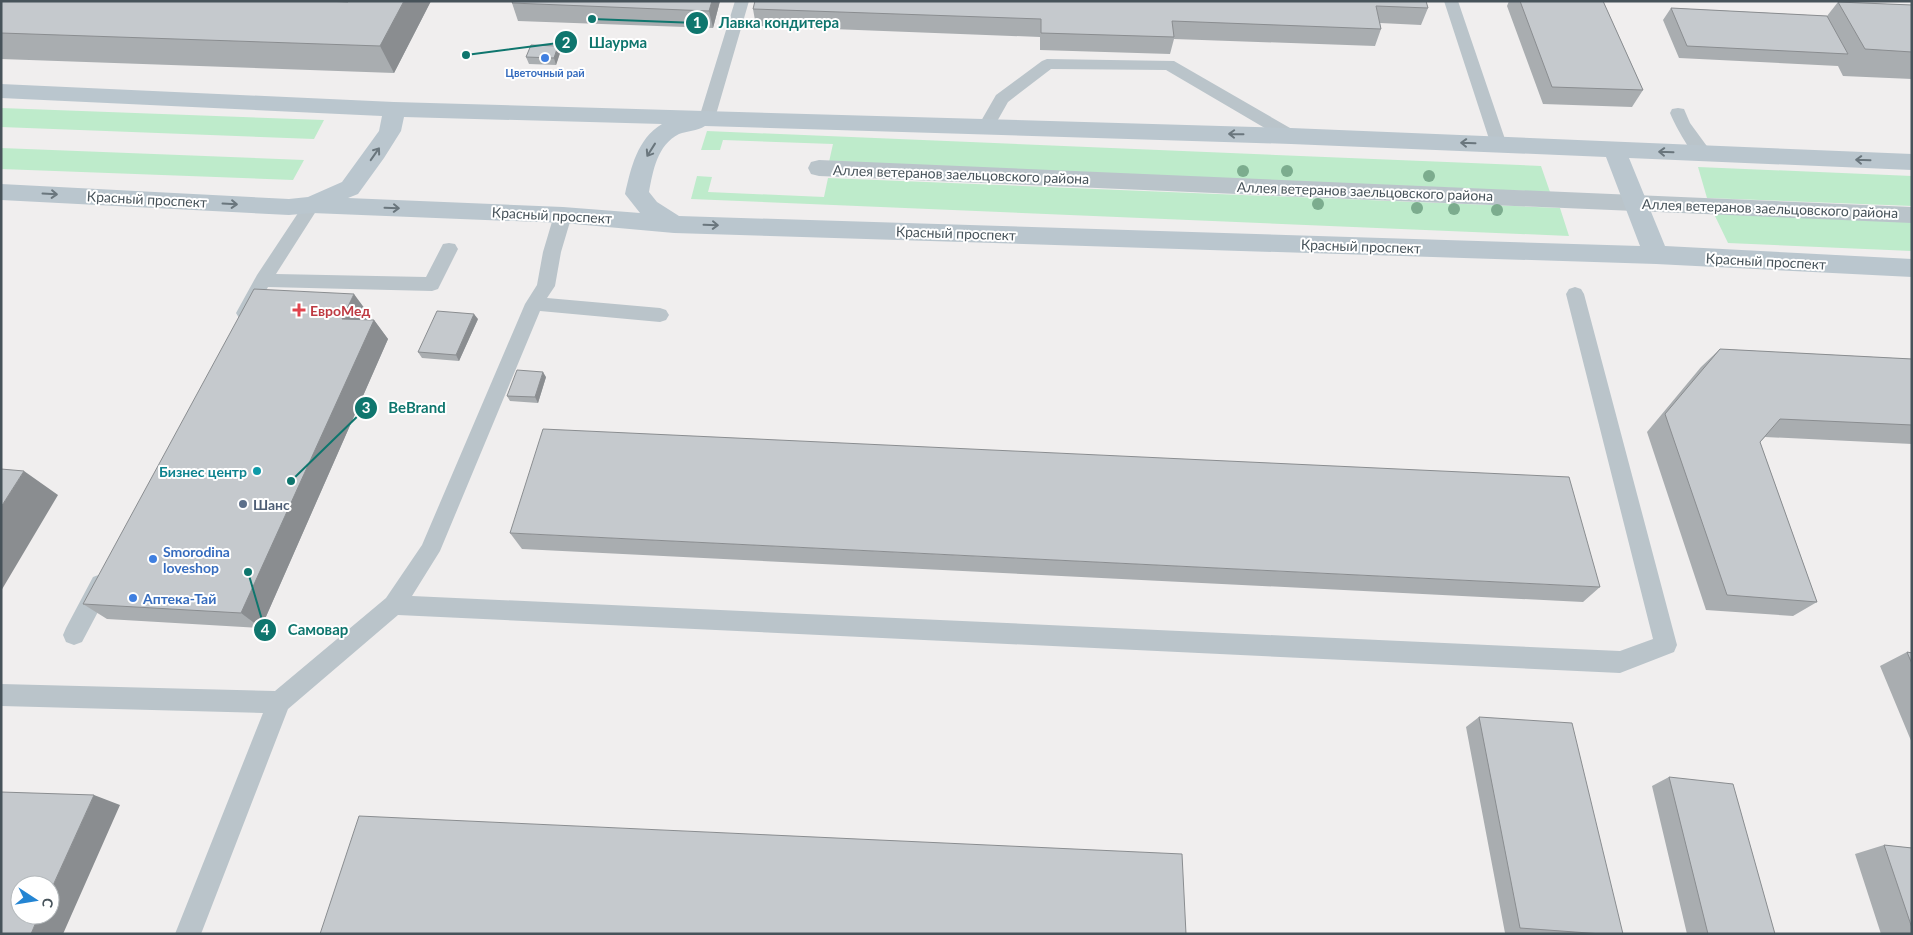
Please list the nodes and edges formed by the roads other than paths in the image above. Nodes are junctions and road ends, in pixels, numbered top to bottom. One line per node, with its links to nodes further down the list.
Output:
1 (742, 1): 6 (lane)
2 (1451, 1): 9 (lane)
3 (1, 91): 4 (main road)
4 (394, 108): 6 (main road); 16 (main road, one-way to 4)
5 (1678, 113): 11 (lane)
6 (706, 118): 7 (main road); 19 (main road, one-way to 19)
7 (985, 128): 8 (main road, one-way to 7); 8 (lane)
8 (1291, 136): 9 (main road, one-way to 8)
9 (1499, 145): 10 (main road)
10 (1615, 150): 11 (main road, one-way to 10); 15 (main road)
11 (1703, 153): 12 (main road, one-way to 11)
12 (1912, 162)
13 (819, 168): 15 (street, Аллея ветеранов заельцовского района)
14 (1, 192): 16 (main road, Красный проспект, one-way to 16)
15 (1637, 203): 17 (street, Аллея ветеранов заельцовского района); 21 (main road)
16 (312, 205): 18 (main road, Красный проспект, one-way to 18); 23 (lane)
17 (1912, 214)
18 (563, 215): 19 (main road, Красный проспект); 25 (lane)
19 (674, 224): 21 (main road, Красный проспект, one-way to 21)
20 (449, 250): 23 (lane)
21 (1656, 255): 22 (main road, Красный проспект)
22 (1912, 268)
23 (263, 280): 27 (lane)
24 (1575, 294): 29 (lane)
25 (534, 304): 26 (lane); 29 (lane)
26 (660, 315)
27 (236, 332)
28 (111, 566): 30 (lane)
29 (394, 605): 32 (lane)
30 (74, 635)
31 (1, 695): 32 (lane)
32 (279, 702): 33 (lane)
33 (188, 934)

